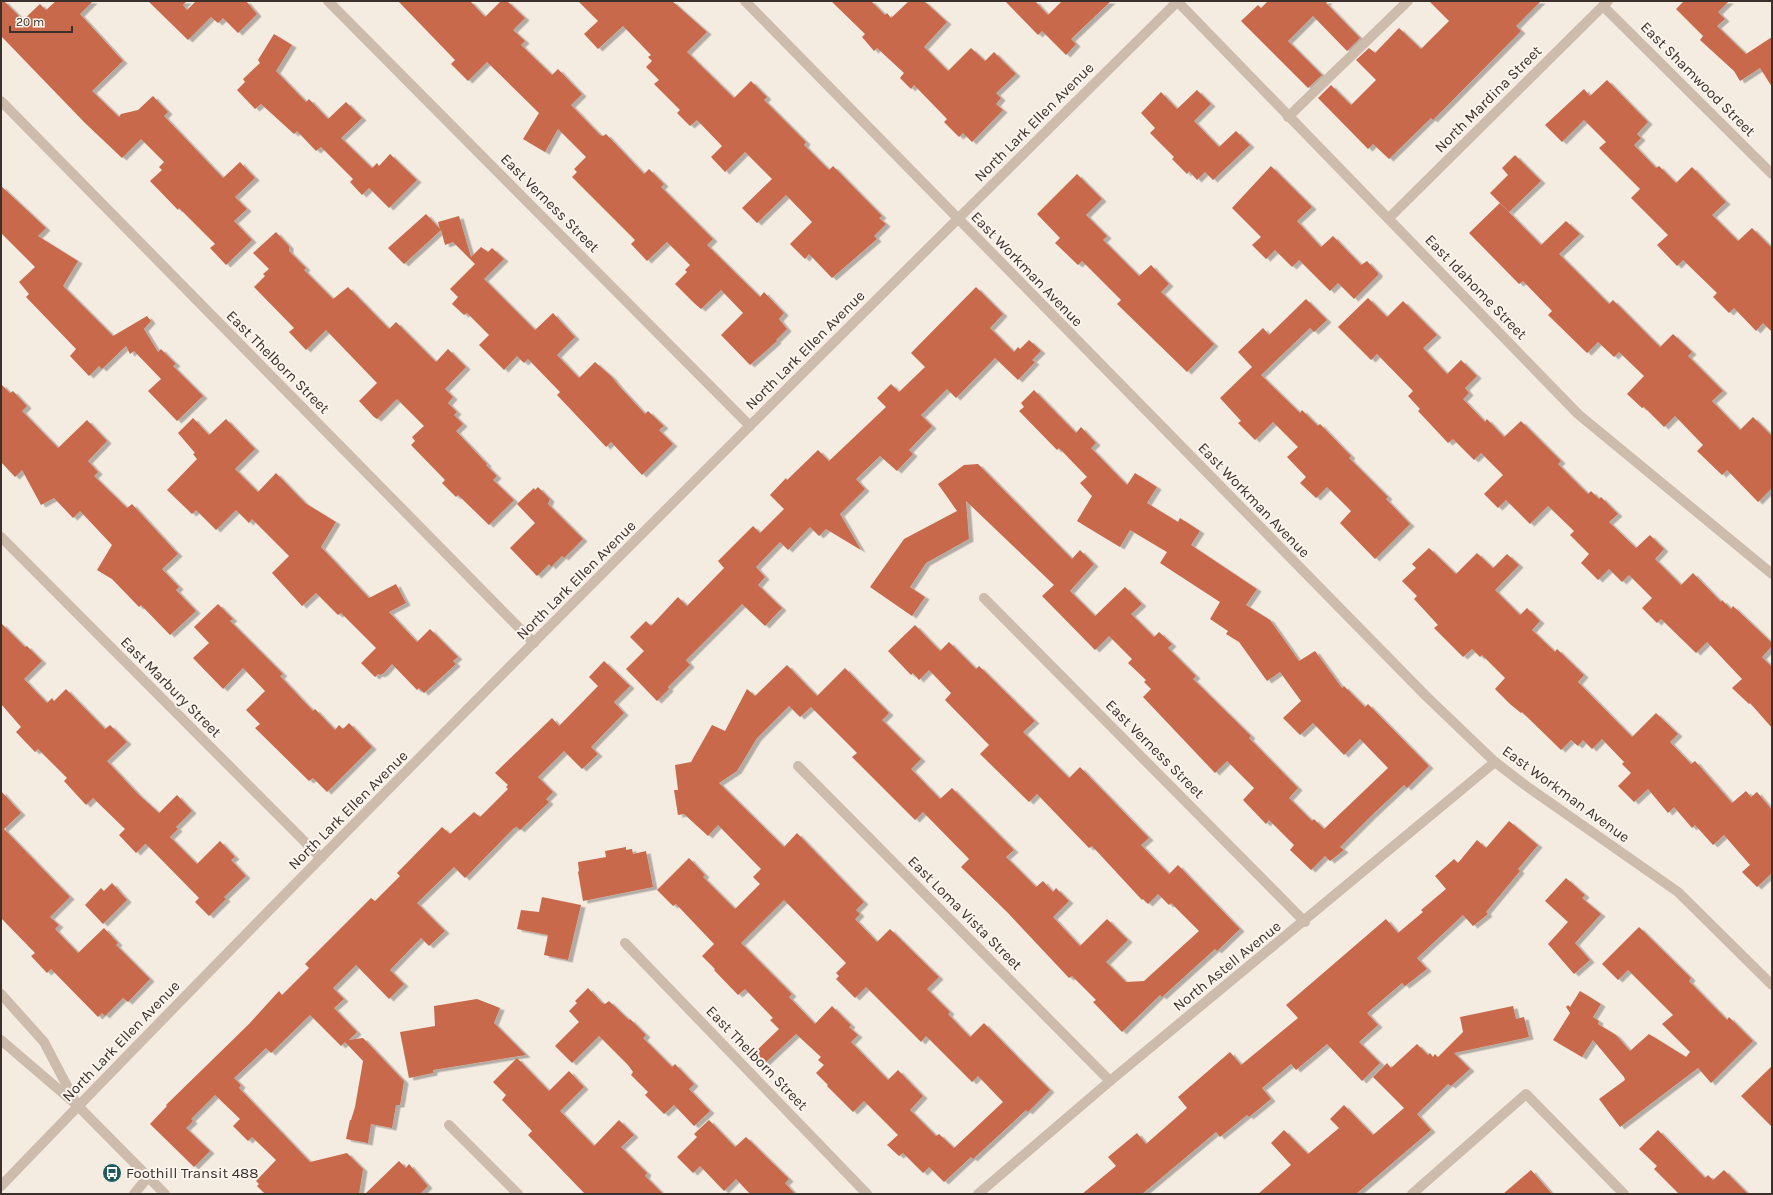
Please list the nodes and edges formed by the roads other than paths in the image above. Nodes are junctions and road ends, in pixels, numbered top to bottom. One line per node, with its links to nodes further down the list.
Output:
1 (328, 1): 11 (street, East Verness Street)
2 (745, 1): 10 (street, East Workman Avenue)
3 (1178, 1): 7 (street, East Idahome Street); 10 (street, North Lark Ellen Avenue)
4 (1408, 1): 7 (street)
5 (1606, 3): 8 (street, East Shamwood Street); 9 (street, North Mardina Street)
6 (1, 101): 15 (street, East Thelborn Street)
7 (1288, 117): 9 (street, East Idahome Street)
8 (1772, 174)
9 (1388, 218): 13 (street, East Idahome Street)
10 (957, 219): 11 (street, North Lark Ellen Avenue); 16 (street, East Workman Avenue)
11 (750, 426): 15 (street, North Lark Ellen Avenue)
12 (1, 537): 18 (street, East Marbury Street)
13 (1772, 574)
14 (984, 598): 19 (street, East Verness Street)
15 (534, 643): 18 (street, North Lark Ellen Avenue)
16 (1496, 762): 19 (street, North Astell Avenue); 21 (street, East Workman Avenue)
17 (798, 766): 24 (street, East Loma Vista Street)
18 (321, 858): 25 (street, North Lark Ellen Avenue)
19 (1304, 922): 24 (street, North Astell Avenue)
20 (625, 943): 32 (street, East Thelborn Street)
21 (1772, 985)
22 (1, 994): 25 (street)
23 (1, 1040): 25 (street)
24 (1110, 1081): 33 (street, North Astell Avenue)
25 (78, 1106): 27 (street); 28 (street, North Lark Ellen Avenue)
26 (449, 1125): 31 (street)
27 (148, 1177): 29 (street); 30 (street)
28 (1, 1186)
29 (134, 1194)
30 (165, 1194)
31 (518, 1194)
32 (867, 1194)
33 (978, 1194)
34 (1412, 1194): 35 (street)
35 (1624, 1194)

